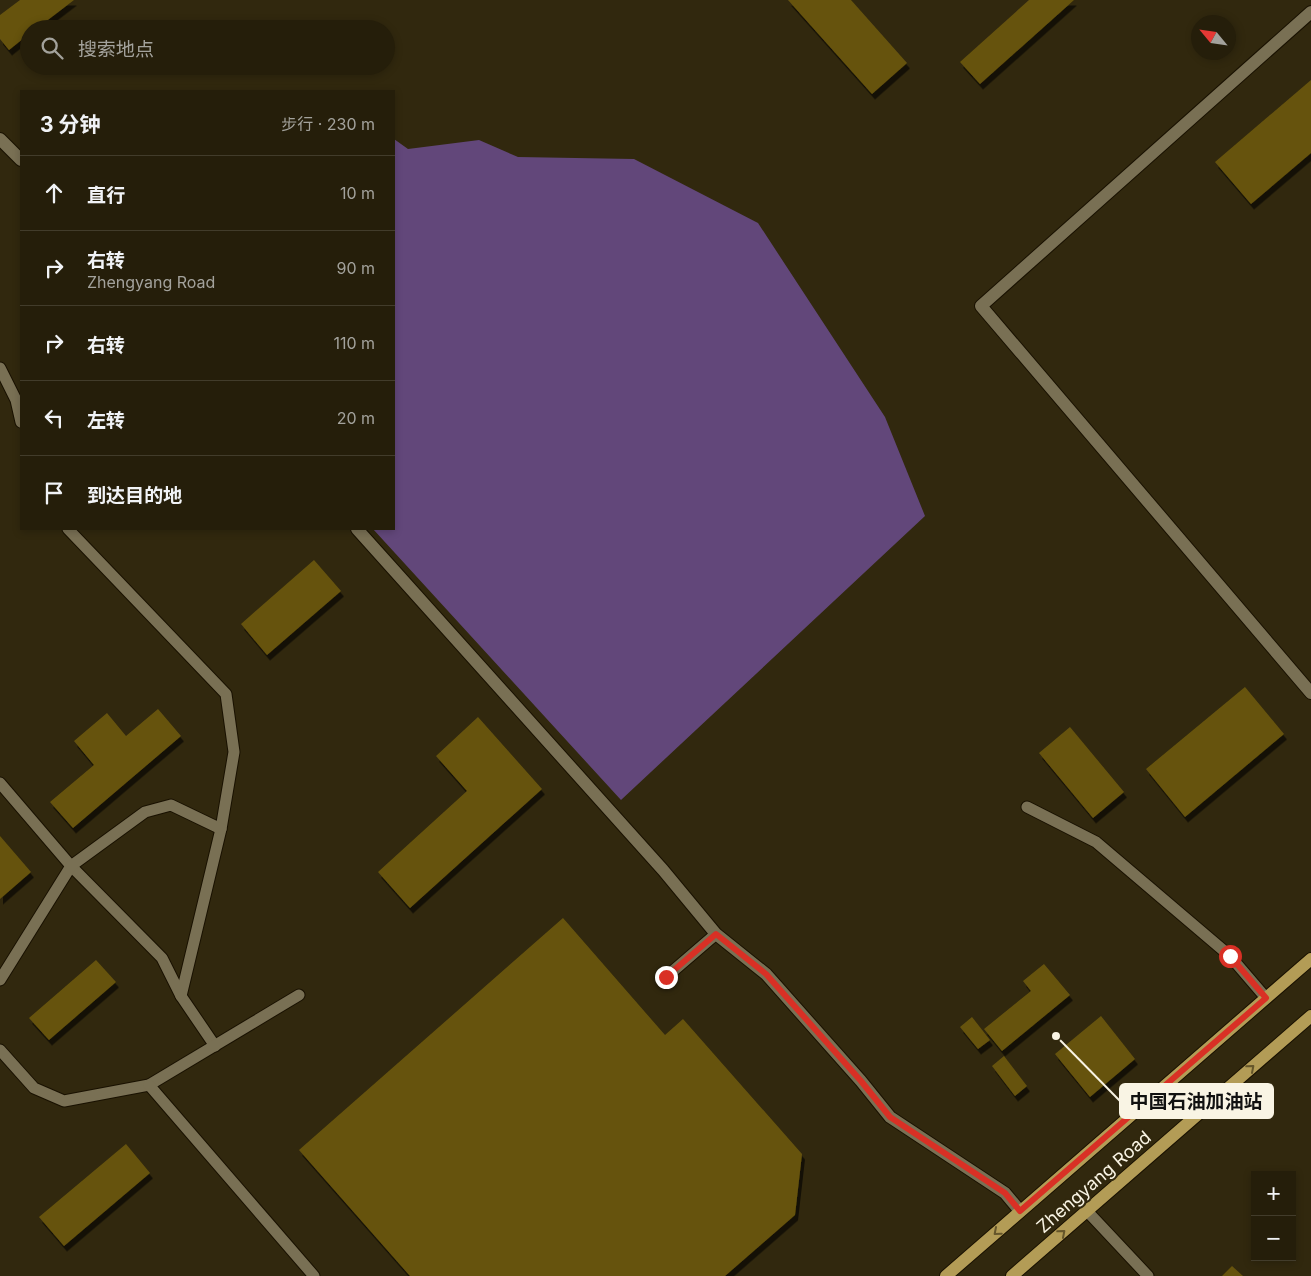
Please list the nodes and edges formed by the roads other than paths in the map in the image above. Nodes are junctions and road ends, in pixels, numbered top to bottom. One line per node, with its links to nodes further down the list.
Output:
1 (1311, 12): 8 (street)
2 (0, 139): 3 (street)
3 (20, 159)
4 (0, 368): 5 (lane)
5 (20, 418)
6 (69, 530): 11 (lane)
7 (358, 530): 13 (street)
8 (1311, 693)
9 (0, 783): 12 (lane)
10 (1027, 807): 19 (lane)
11 (221, 829): 12 (lane); 18 (lane)
12 (71, 866): 16 (lane); 18 (lane)
13 (716, 934): 15 (lane); 24 (street)
14 (1311, 959): 19 (main road, Zhengyang Road)
15 (666, 977)
16 (0, 980)
17 (300, 995): 21 (lane)
18 (181, 996): 21 (lane)
19 (1266, 998): 24 (main road, Zhengyang Road)
20 (1311, 1016): 25 (main road, Zhengyang Road, one-way to 20)
21 (215, 1046): 23 (lane)
22 (0, 1050): 23 (lane)
23 (150, 1085): 26 (lane)
24 (1020, 1211): 27 (main road, Zhengyang Road, one-way to 27)
25 (1087, 1211): 28 (main road, Zhengyang Road, one-way to 25); 29 (lane)
26 (314, 1276)
27 (946, 1276)
28 (1014, 1276)
29 (1148, 1276)

